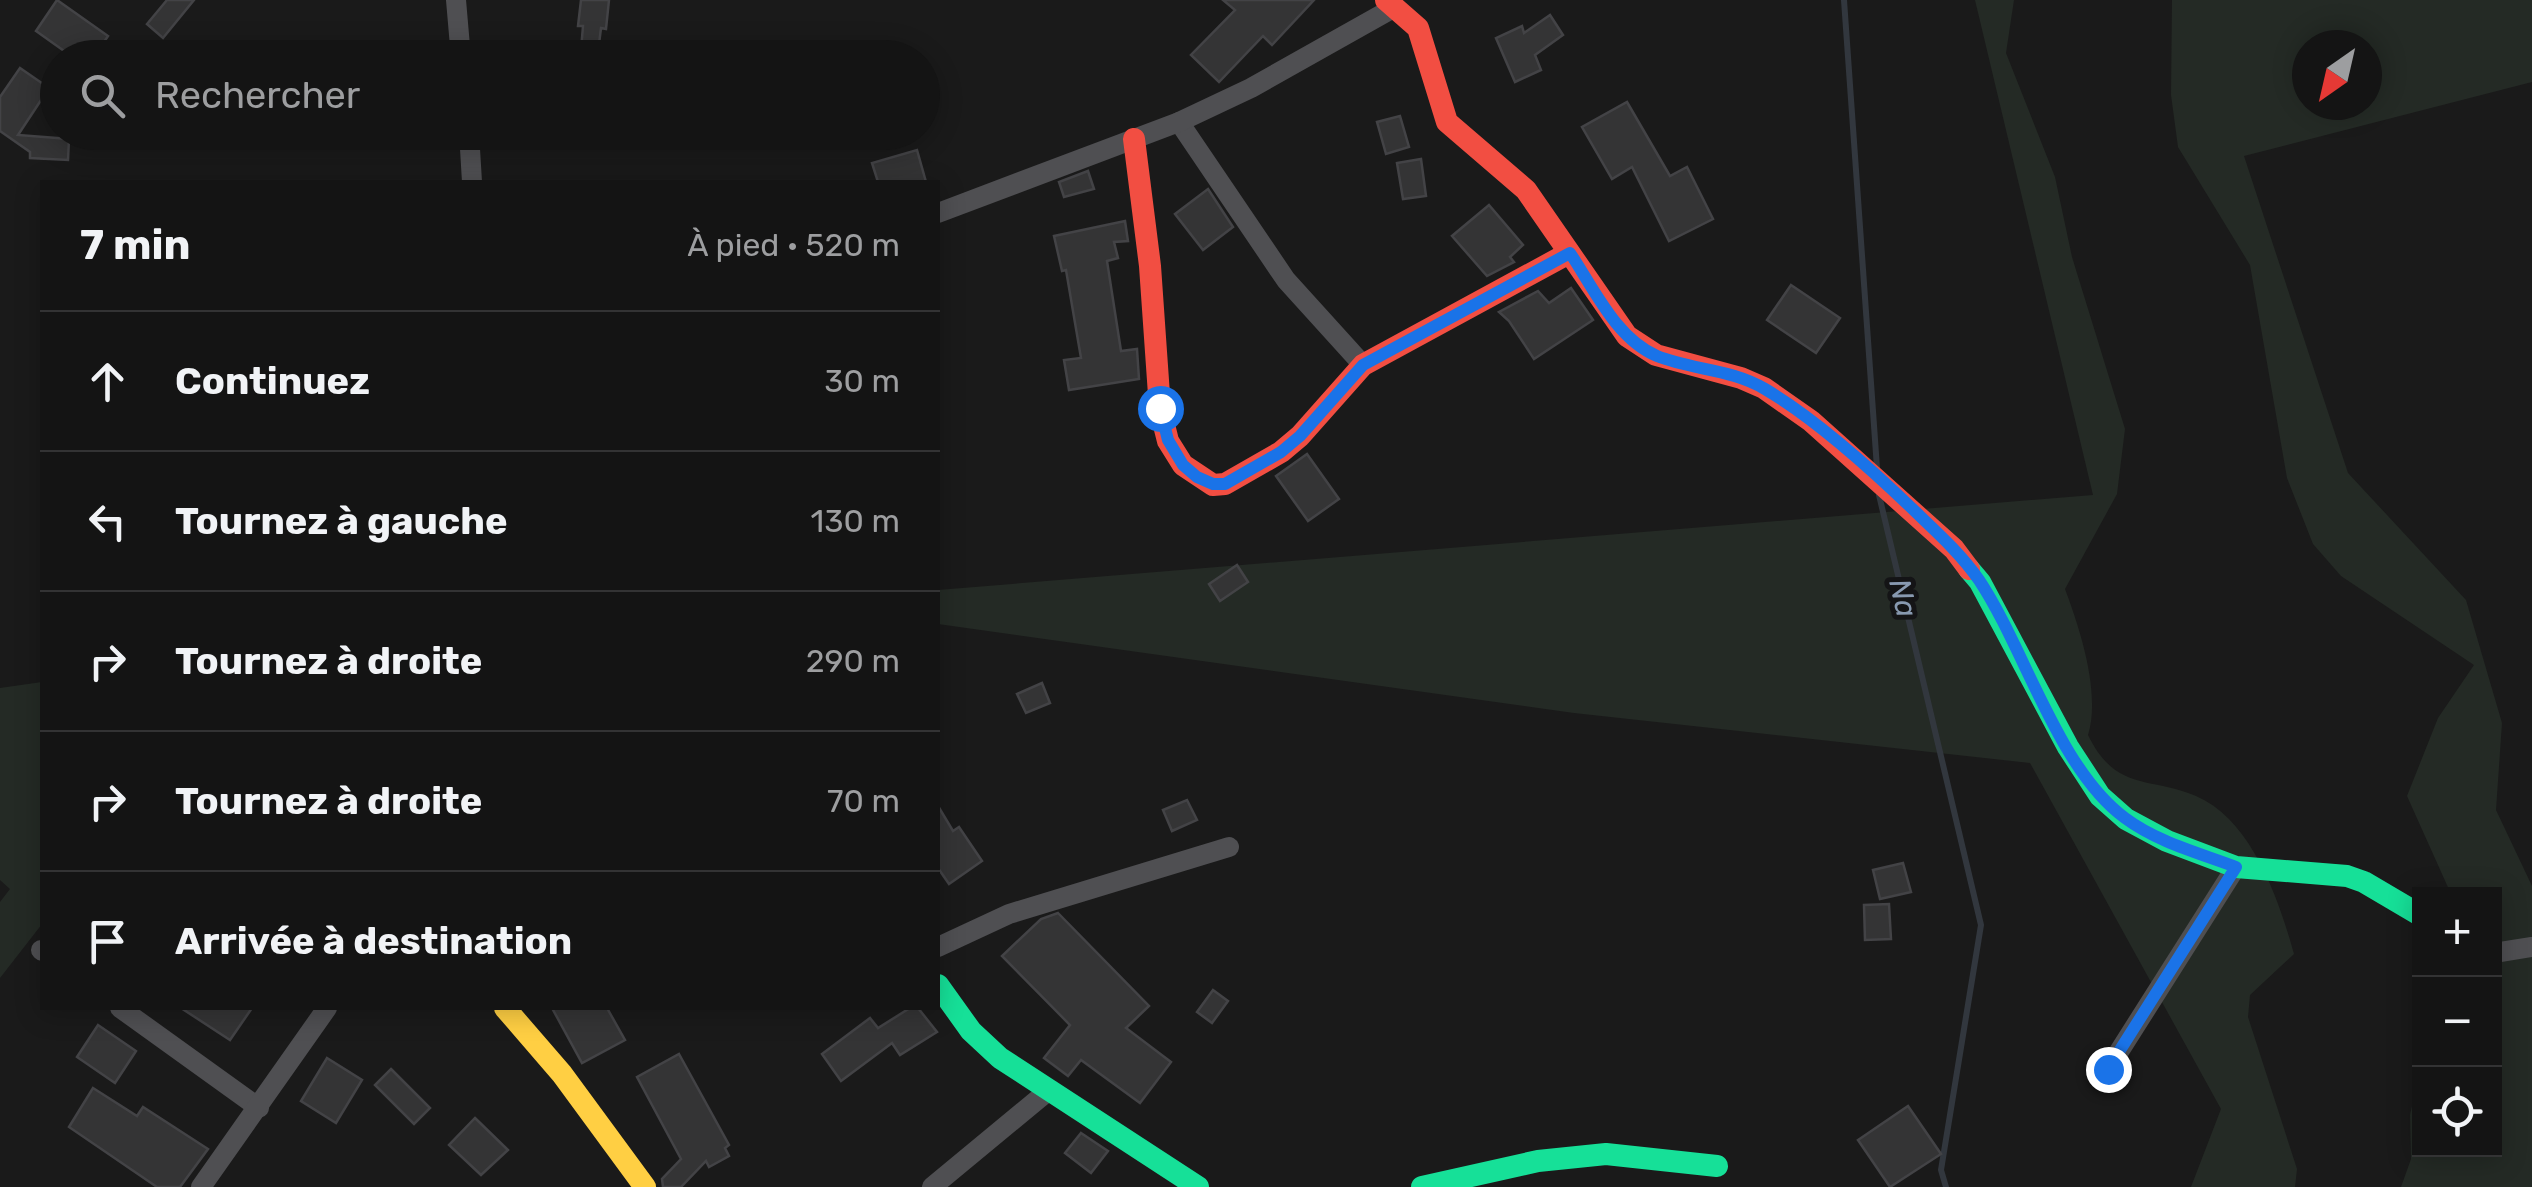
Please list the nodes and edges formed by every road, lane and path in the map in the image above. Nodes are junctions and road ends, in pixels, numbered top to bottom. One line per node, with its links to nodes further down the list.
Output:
1 (456, 0): 3 (street)
2 (1390, 3): 4 (street); 9 (street)
3 (459, 40)
4 (1179, 122): 5 (street); 10 (street)
5 (1134, 139): 8 (street); 10 (street)
6 (470, 150): 7 (street)
7 (472, 180)
8 (940, 212)
9 (1570, 253): 10 (street); 12 (street)
10 (1363, 365)
11 (1229, 847): 14 (street)
12 (2236, 867): 13 (street); 21 (street)
13 (2412, 910)
14 (940, 946)
15 (2532, 946): 16 (street)
16 (2502, 952)
17 (940, 987): 22 (street)
18 (123, 1010): 23 (street)
19 (326, 1010): 23 (street)
20 (507, 1010): 27 (street)
21 (2108, 1069)
22 (1048, 1091): 25 (street); 28 (street)
23 (259, 1108): 26 (street)
24 (1716, 1166): 29 (street)
25 (938, 1186)
26 (200, 1187)
27 (645, 1187)
28 (1198, 1187)
29 (1422, 1187)

